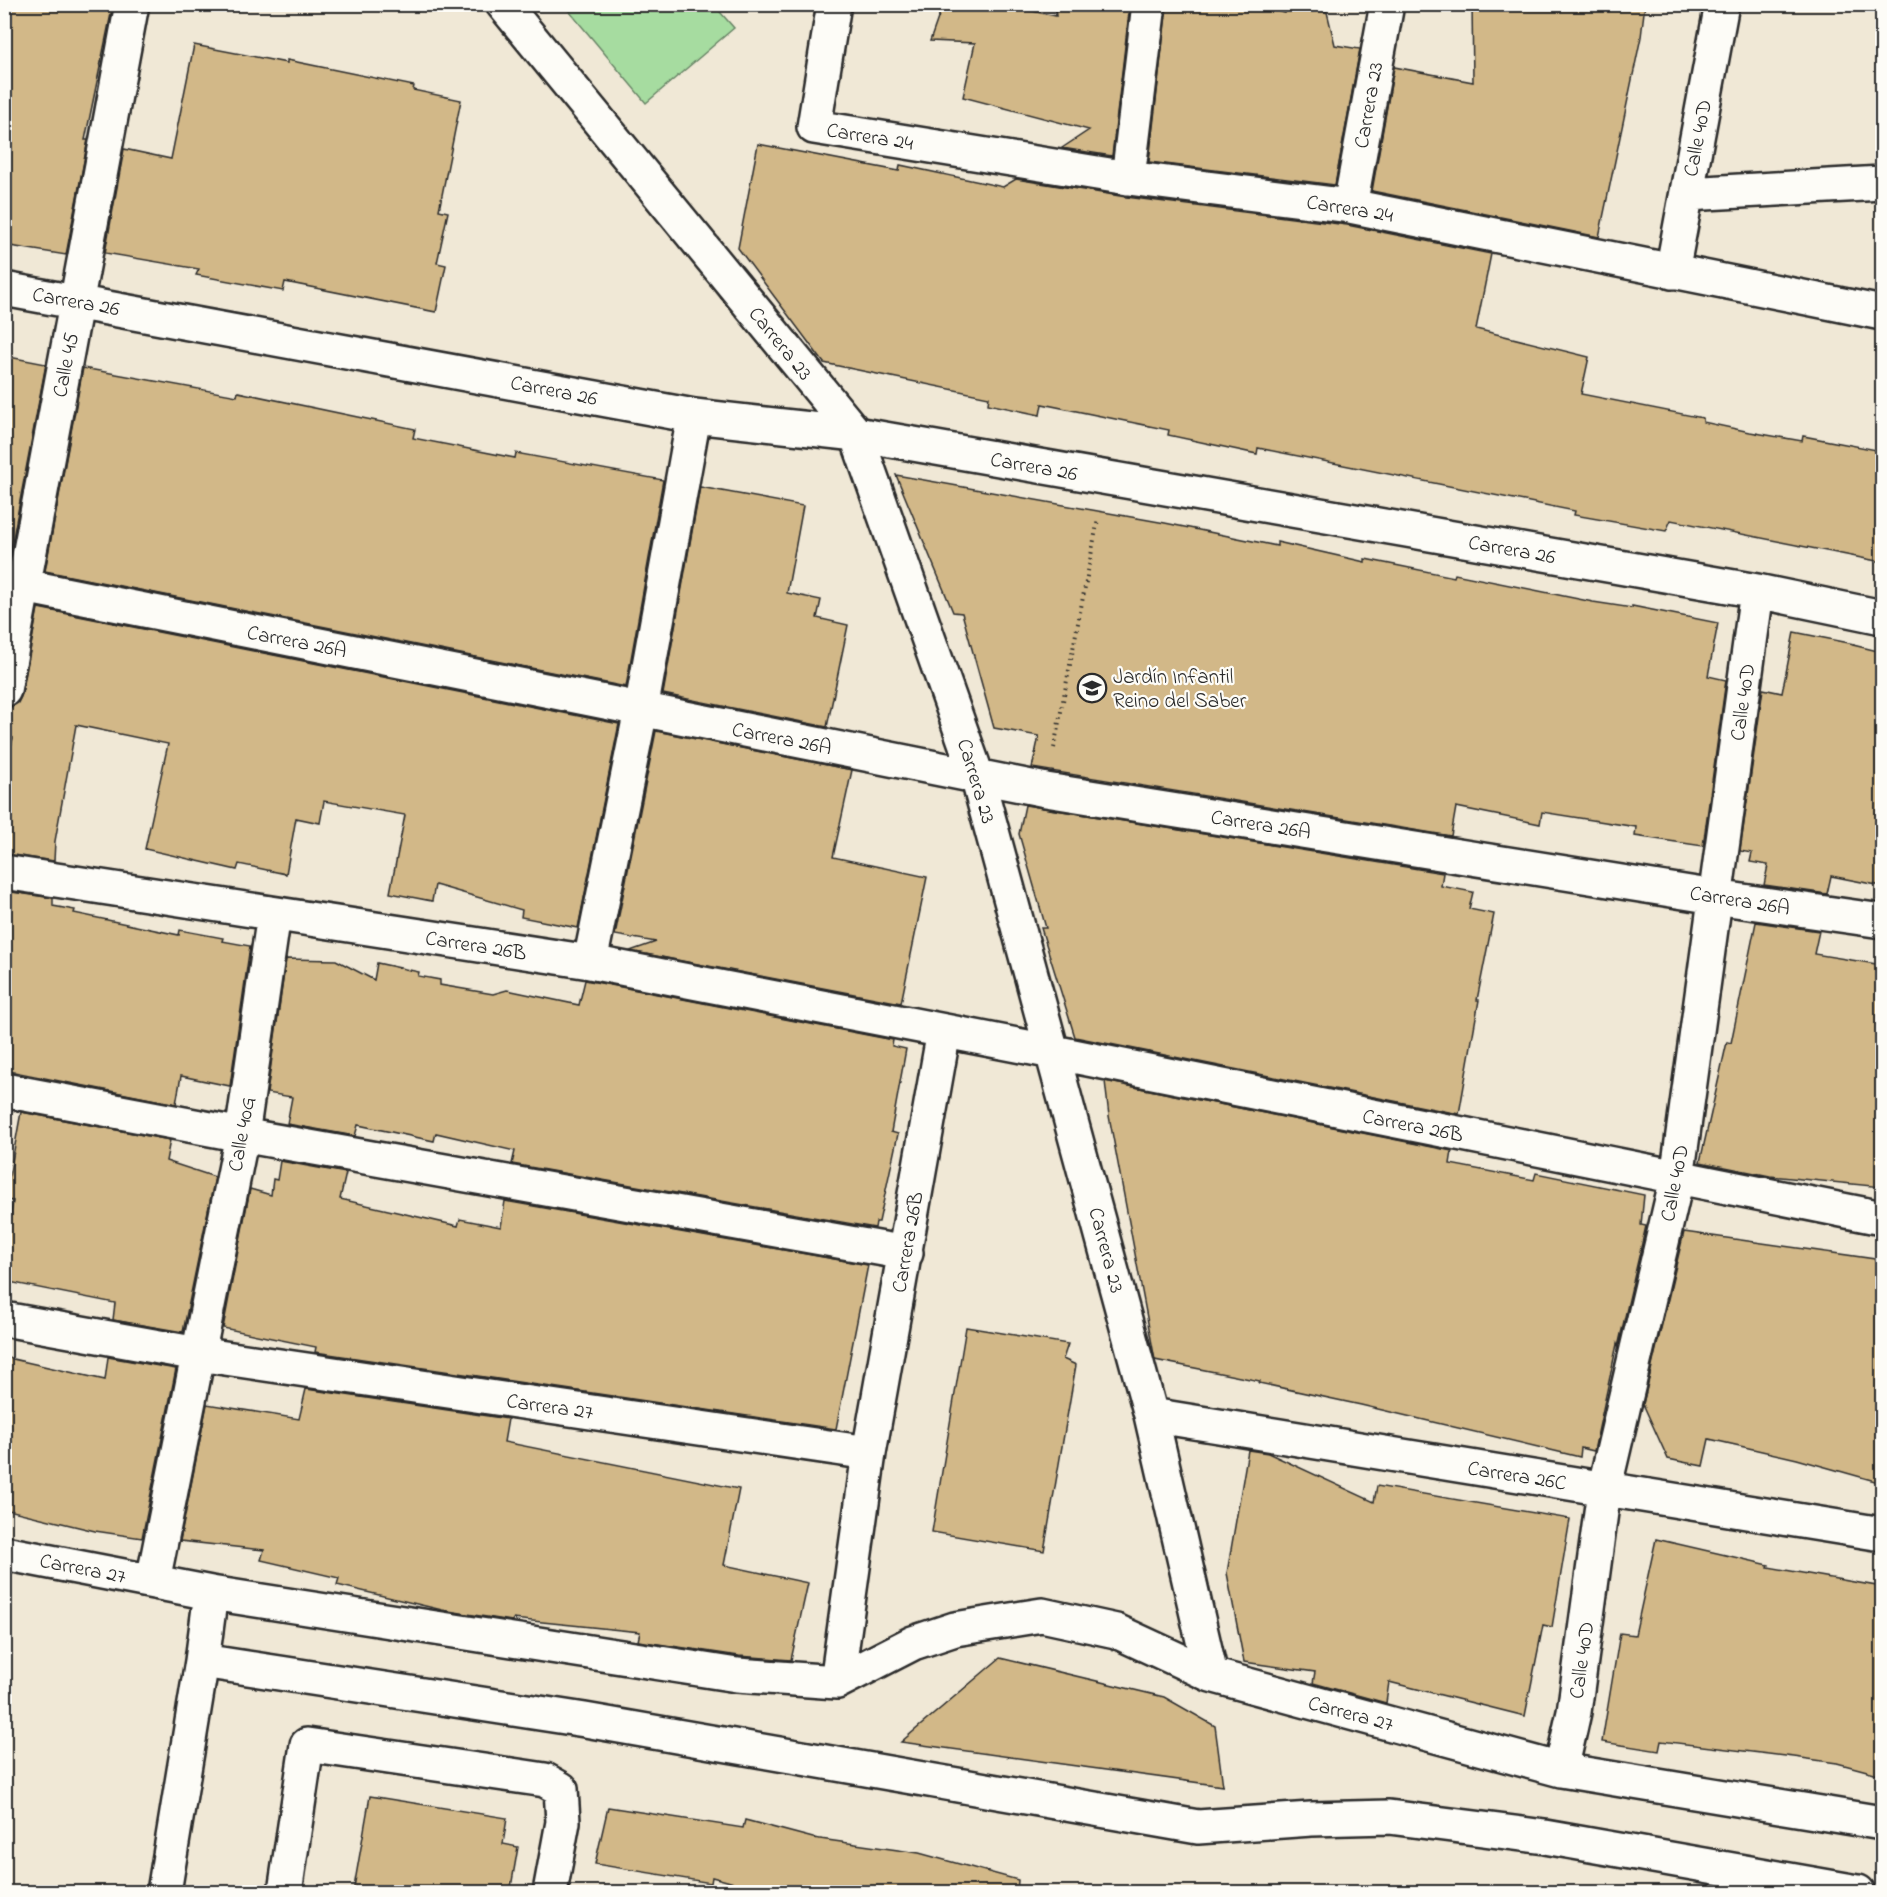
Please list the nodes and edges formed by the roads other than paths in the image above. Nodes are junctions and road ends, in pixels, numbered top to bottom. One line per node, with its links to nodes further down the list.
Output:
1 (132, 4): 13 (street, Calle 45)
2 (503, 4): 16 (street, Carrera 23)
3 (834, 4): 7 (street, Carrera 24)
4 (1149, 4): 7 (street)
5 (1387, 4): 10 (street, Carrera 23)
6 (1722, 4): 9 (street, Calle 40D)
7 (1128, 178): 10 (street, Carrera 24)
8 (1882, 183): 9 (street)
9 (1687, 194): 11 (street, Calle 40D)
10 (1350, 206): 11 (street, Carrera 24)
11 (1672, 272): 14 (street, Carrera 24)
12 (4, 289): 13 (street, Carrera 26)
13 (77, 301): 15 (street, Carrera 26); 17 (street, Calle 45)
14 (1882, 313)
15 (694, 416): 16 (street, Carrera 26); 21 (street)
16 (856, 434): 18 (street, Carrera 26); 22 (street, Carrera 23)
17 (24, 586): 20 (street, Calle 45); 21 (street, Carrera 26A)
18 (1757, 591): 19 (street, Carrera 26); 24 (street, Calle 40D)
19 (1882, 616)
20 (4, 690)
21 (641, 710): 22 (street, Carrera 26A); 27 (street)
22 (977, 776): 24 (street, Carrera 26A); 29 (street, Carrera 23)
23 (4, 872): 25 (street, Carrera 26B)
24 (1715, 897): 26 (street, Carrera 26A); 32 (street, Calle 40D)
25 (274, 914): 27 (street, Carrera 26B); 31 (street, Calle 40G)
26 (1882, 921)
27 (590, 963): 28 (street, Carrera 26B)
28 (944, 1031): 29 (street, Carrera 26B); 34 (street, Carrera 26B)
29 (1053, 1052): 32 (street, Carrera 26B); 37 (street, Carrera 23)
30 (4, 1089): 31 (street)
31 (242, 1135): 34 (street); 36 (street, Calle 40G)
32 (1677, 1178): 33 (street, Carrera 26B); 39 (street, Calle 40D)
33 (1882, 1218)
34 (906, 1253): 38 (street, Carrera 26B)
35 (4, 1319): 36 (street, Carrera 27)
36 (198, 1353): 38 (street, Carrera 27); 42 (street, Calle 40G)
37 (1151, 1415): 39 (street, Carrera 26C); 45 (street, Carrera 23)
38 (869, 1453): 46 (street)
39 (1604, 1490): 40 (street, Carrera 26C); 47 (street, Calle 40D)
40 (1882, 1534)
41 (4, 1553): 42 (street, Carrera 27)
42 (153, 1581): 43 (street, Carrera 27)
43 (211, 1593): 44 (street); 46 (street, Carrera 27)
44 (202, 1661): 49 (street); 52 (street)
45 (1211, 1675): 46 (street, Carrera 27); 47 (street, Carrera 27)
46 (837, 1682)
47 (1561, 1770): 48 (street, Carrera 27)
48 (1882, 1823)
49 (164, 1893)
50 (285, 1893): 51 (street)
51 (550, 1893)
52 (1858, 1893)

